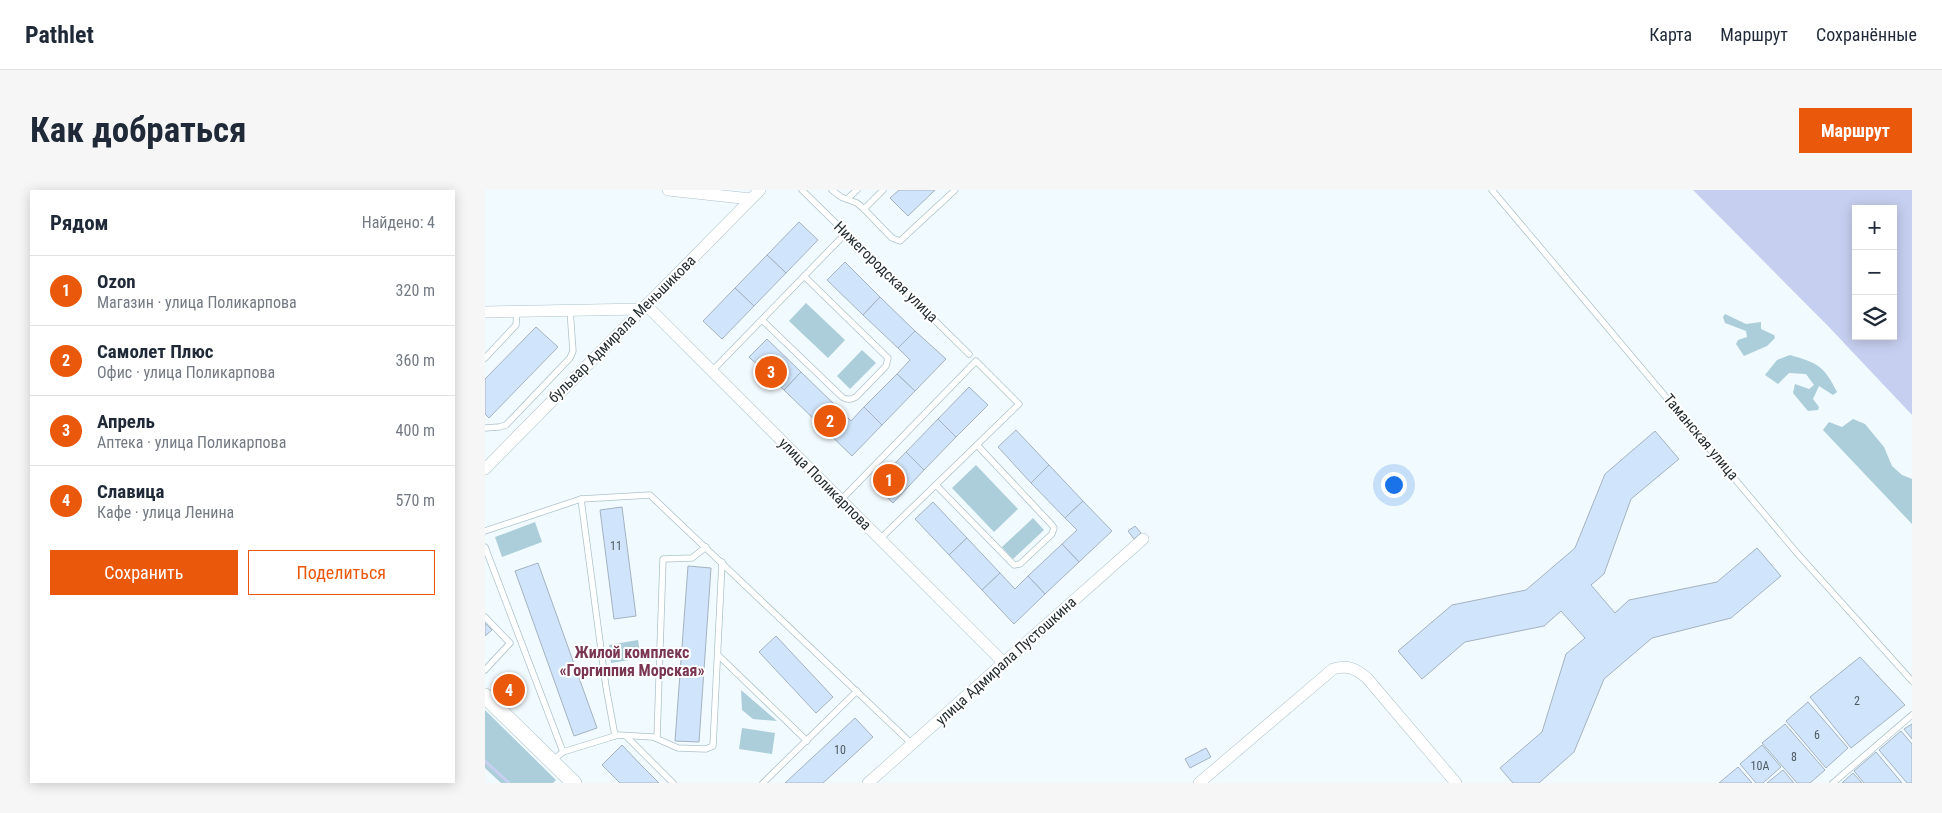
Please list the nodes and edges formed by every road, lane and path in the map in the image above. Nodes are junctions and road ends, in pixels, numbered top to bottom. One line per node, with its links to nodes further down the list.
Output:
1 (668, 190): 9 (street)
2 (760, 190): 9 (street, бульвар Адмирала Меньшикова)
3 (802, 190): 12 (lane, Нижегородская улица)
4 (832, 190): 10 (lane)
5 (857, 190): 10 (lane)
6 (883, 190): 11 (lane)
7 (955, 190): 11 (lane)
8 (1492, 190): 38 (lane, Таманская улица)
9 (751, 199): 14 (street, бульвар Адмирала Меньшикова)
10 (847, 199): 11 (lane)
11 (864, 209)
12 (846, 233): 13 (lane); 19 (lane, Нижегородская улица)
13 (804, 276): 18 (lane); 18 (lane)
14 (645, 307): 15 (street); 21 (street, улица Поликарпова); 24 (street, бульвар Адмирала Меньшикова)
15 (570, 310): 16 (street); 22 (lane)
16 (517, 311): 17 (street); 20 (lane)
17 (485, 312)
18 (762, 320): 21 (lane)
19 (969, 354)
20 (485, 358)
21 (712, 371): 27 (street, улица Поликарпова)
22 (485, 428)
23 (977, 445): 25 (lane); 25 (lane); 27 (lane)
24 (485, 469)
25 (936, 485): 29 (lane)
26 (581, 499): 28 (lane); 32 (lane); 42 (lane)
27 (841, 500): 29 (street, улица Поликарпова)
28 (485, 530)
29 (880, 539): 36 (street, улица Поликарпова)
30 (1143, 539): 36 (street, улица Адмирала Пустошкина)
31 (485, 547): 47 (lane)
32 (706, 547): 33 (lane); 44 (lane)
33 (722, 562): 35 (lane); 39 (lane)
34 (485, 617): 37 (lane)
35 (718, 655): 44 (lane); 45 (lane)
36 (1004, 663): 46 (street, улица Адмирала Пустошкина)
37 (485, 670)
38 (1912, 681)
39 (857, 691): 45 (lane); 46 (lane)
40 (485, 696): 47 (street)
41 (1912, 715): 54 (lane)
42 (615, 736): 43 (lane); 47 (lane)
43 (626, 736): 44 (lane); 49 (lane)
44 (657, 738)
45 (807, 741): 50 (lane)
46 (912, 744): 51 (street, улица Адмирала Пустошкина)
47 (558, 757): 48 (street)
48 (573, 783)
49 (673, 783)
50 (763, 783)
51 (868, 783)
52 (1199, 783): 53 (street)
53 (1456, 783)
54 (1833, 783)

